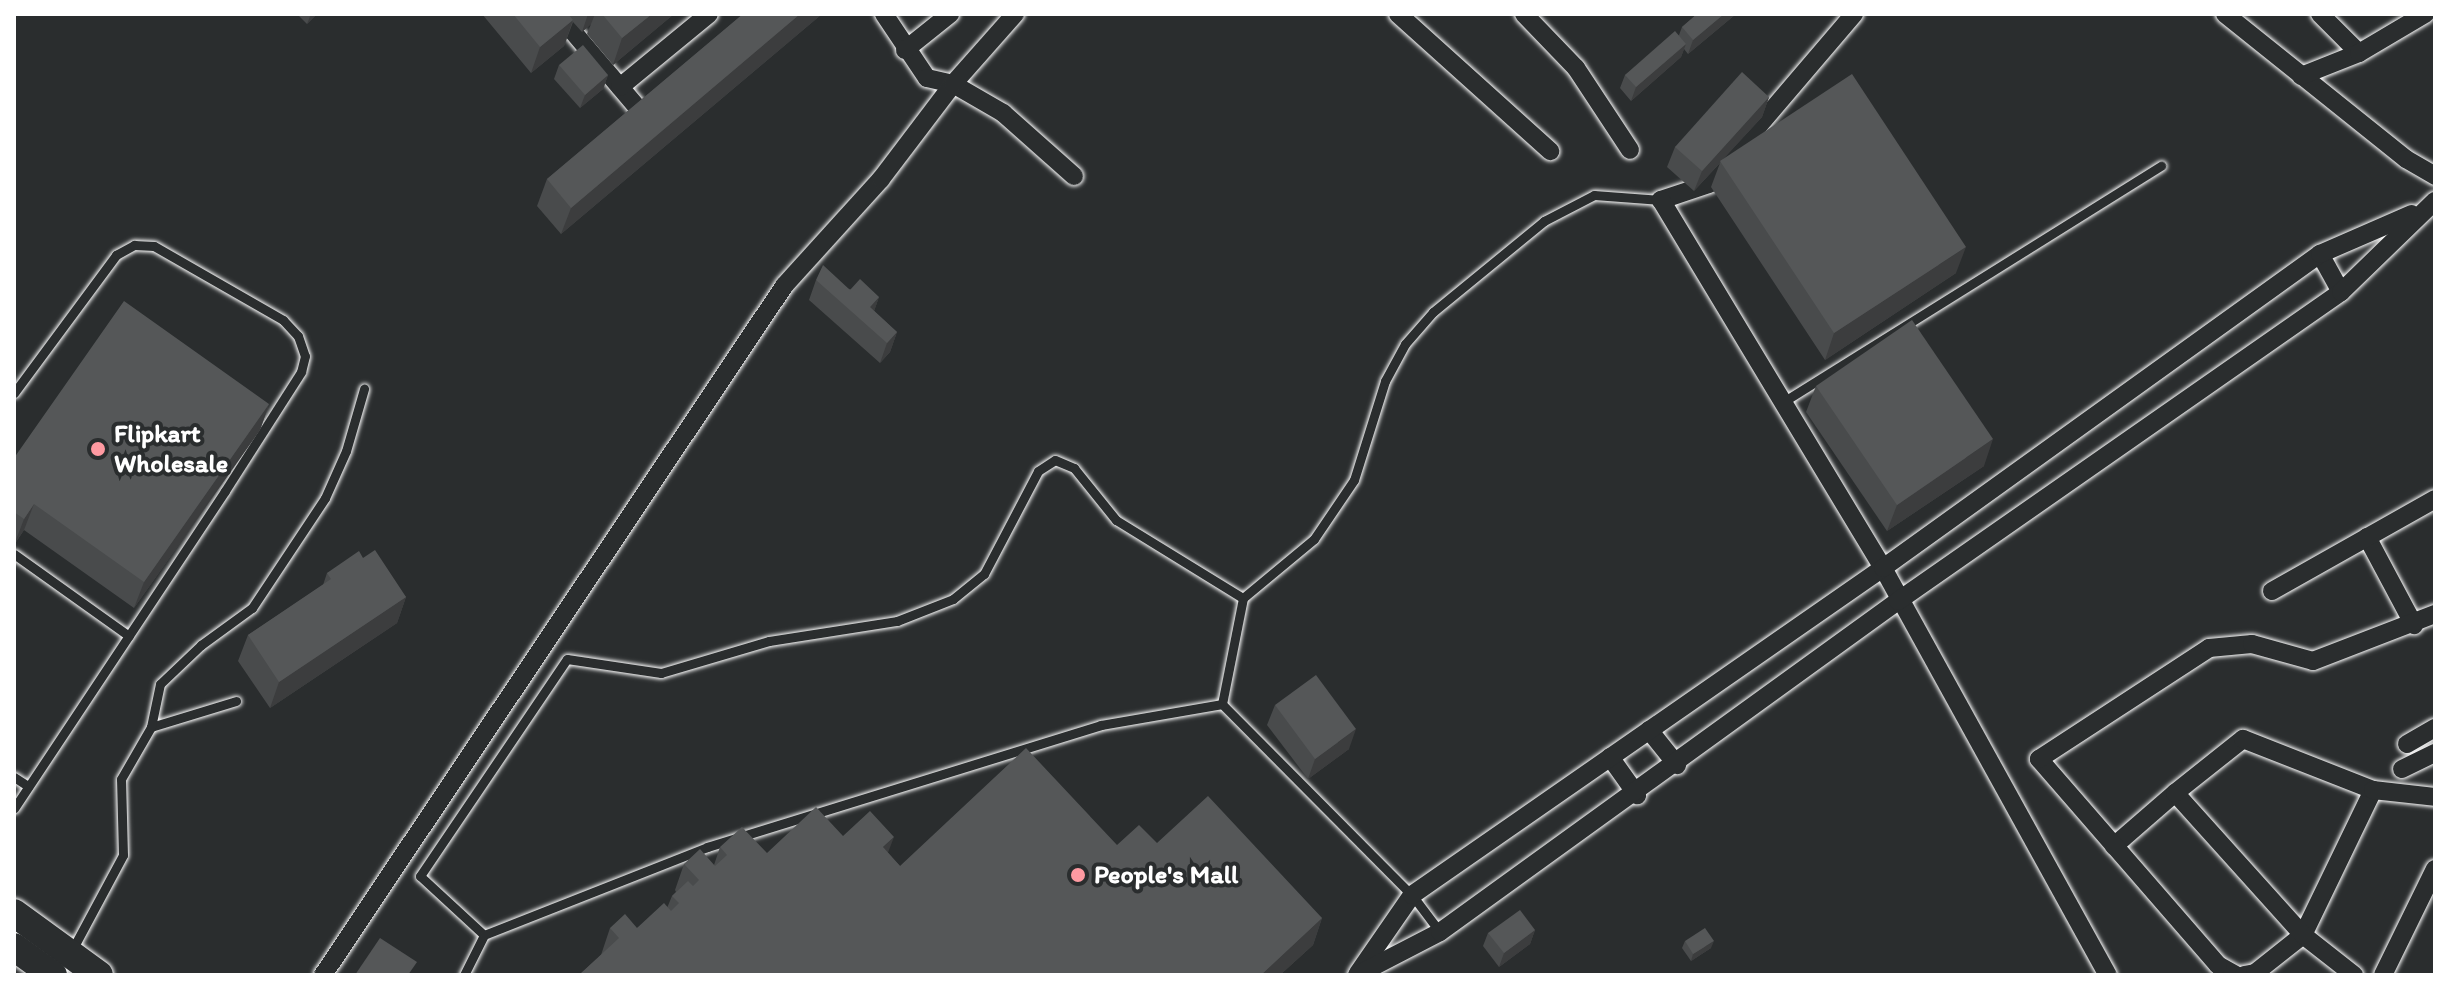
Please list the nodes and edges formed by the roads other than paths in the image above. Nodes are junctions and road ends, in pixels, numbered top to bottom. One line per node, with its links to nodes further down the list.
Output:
1 (558, 14): 16 (street)
2 (709, 14): 16 (street)
3 (884, 14): 12 (street)
4 (950, 14): 12 (street)
5 (1015, 14): 15 (street)
6 (1398, 14): 19 (street)
7 (1524, 14): 18 (street)
8 (1854, 14): 23 (street)
9 (2225, 14): 14 (street)
10 (2320, 14): 13 (street)
11 (2425, 14): 13 (street)
12 (905, 50): 15 (street)
13 (2359, 53): 14 (street)
14 (2301, 76): 22 (street)
15 (953, 84): 21 (street); 67 (street)
16 (620, 87): 17 (street)
17 (641, 111)
18 (1630, 150)
19 (1550, 151)
20 (2161, 166): 29 (lane)
21 (1074, 176)
22 (2435, 176)
23 (1661, 200): 29 (street); 35 (lane)
24 (2429, 205): 25 (street); 26 (street)
25 (2320, 254): 26 (street); 33 (street)
26 (2341, 292): 36 (street)
27 (364, 389): 42 (lane)
28 (14, 393): 39 (lane)
29 (1783, 402): 33 (street)
30 (2435, 499): 31 (street)
31 (2367, 537): 34 (street); 38 (street)
32 (14, 554): 39 (lane)
33 (1883, 568): 36 (street); 44 (street)
34 (2272, 591)
35 (1243, 598): 41 (lane); 62 (lane)
36 (1898, 601): 48 (street); 70 (street)
37 (2435, 614): 38 (street)
38 (2414, 625): 57 (street)
39 (129, 636): 51 (lane)
40 (236, 701): 42 (lane)
41 (1222, 704): 59 (lane); 62 (lane)
42 (151, 727): 65 (lane)
43 (2435, 728): 45 (street)
44 (1649, 730): 47 (street); 48 (street)
45 (2407, 744)
46 (2435, 753): 49 (street)
47 (1610, 757): 54 (street); 59 (street)
48 (1677, 765): 54 (street)
49 (2402, 769)
50 (14, 777): 51 (lane)
51 (28, 786): 56 (lane)
52 (2373, 790): 53 (street); 55 (street); 63 (street)
53 (2175, 793): 57 (street); 63 (street)
54 (1637, 795): 61 (street)
55 (2435, 797)
56 (16, 805)
57 (2114, 846): 71 (street)
58 (2435, 869): 74 (street)
59 (1412, 895): 61 (lane); 69 (street)
60 (14, 913): 65 (main road)
61 (1440, 932): 69 (street)
62 (484, 935): 68 (lane)
63 (2303, 935): 72 (street); 73 (street)
64 (14, 947): 66 (main road)
65 (87, 968)
66 (53, 975)
67 (323, 975)
68 (464, 975)
69 (1356, 975)
70 (2108, 975)
71 (2236, 975)
72 (2244, 975)
73 (2354, 975)
74 (2383, 975)

